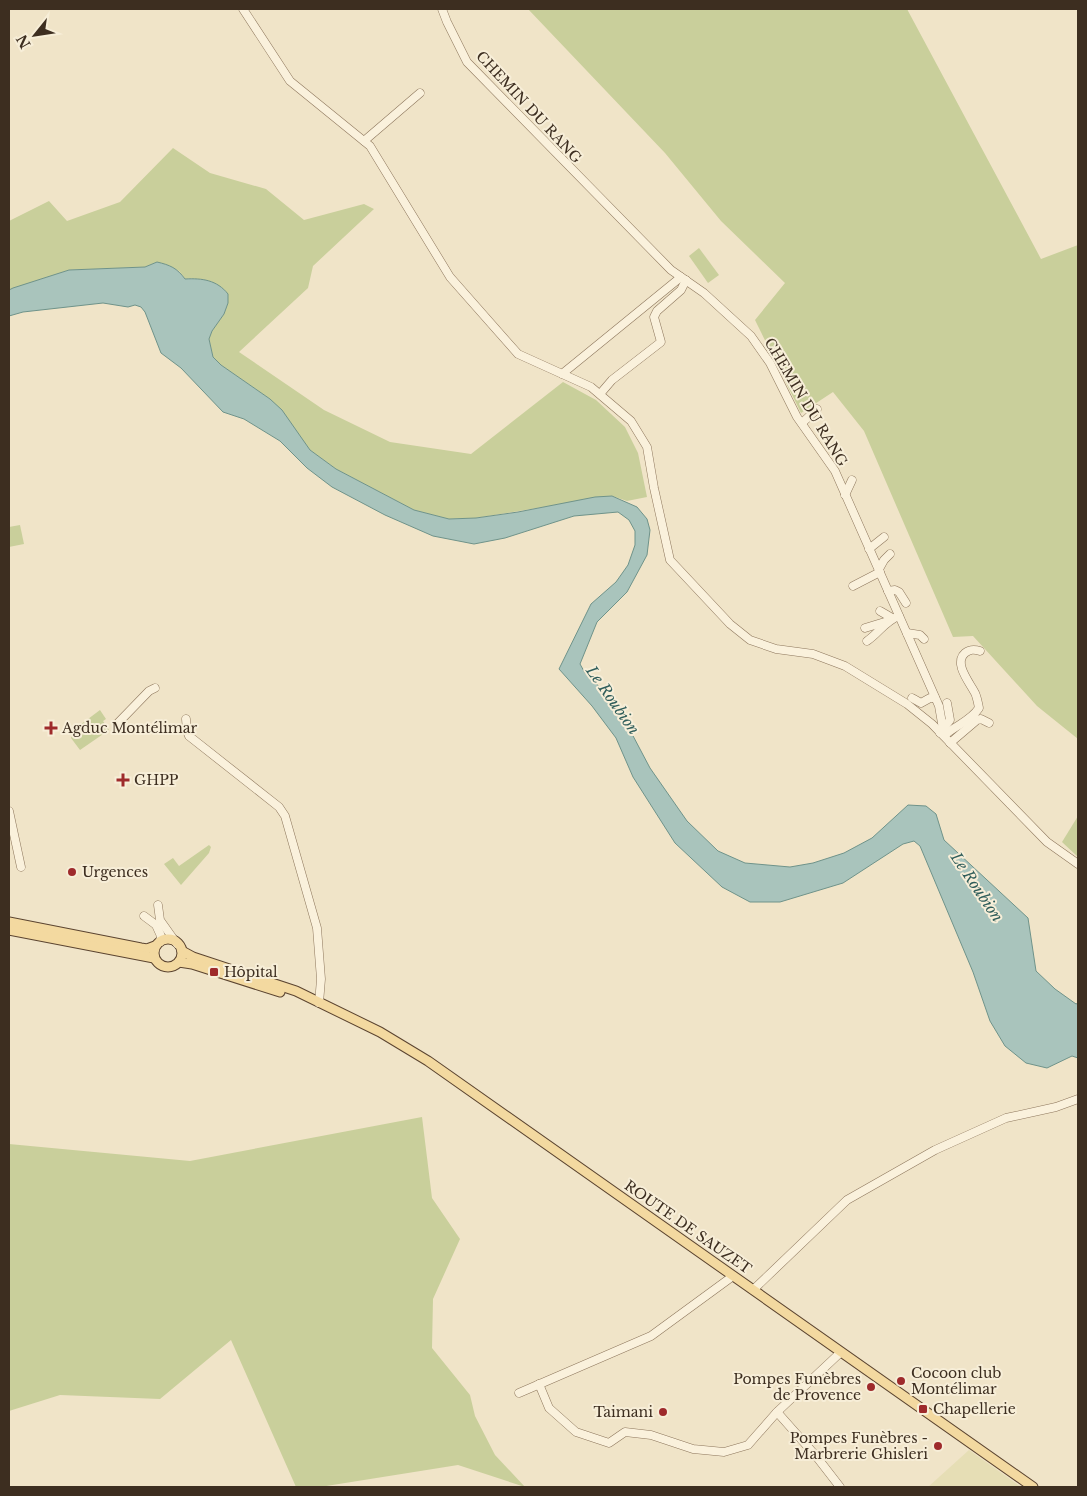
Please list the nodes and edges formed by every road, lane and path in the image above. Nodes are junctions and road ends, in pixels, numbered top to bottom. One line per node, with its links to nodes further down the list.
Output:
1 (243, 9): 4 (street)
2 (442, 9): 5 (street, CHEMIN DU RANG)
3 (420, 93): 4 (street)
4 (364, 141): 6 (street)
5 (684, 279): 6 (street); 7 (street); 9 (street, CHEMIN DU RANG)
6 (562, 374): 7 (street)
7 (600, 394): 33 (street)
8 (817, 409): 9 (street)
9 (802, 423): 11 (street, CHEMIN DU RANG)
10 (852, 480): 11 (street)
11 (845, 495): 13 (street, CHEMIN DU RANG)
12 (884, 537): 13 (street)
13 (870, 549): 15 (street, CHEMIN DU RANG)
14 (890, 554): 15 (street)
15 (879, 571): 16 (street); 17 (street, CHEMIN DU RANG)
16 (853, 586)
17 (888, 591): 18 (street); 20 (street, CHEMIN DU RANG)
18 (906, 603)
19 (880, 611): 20 (street)
20 (893, 618): 21 (street); 22 (street, CHEMIN DU RANG); 24 (street)
21 (865, 628)
22 (907, 633): 23 (street); 28 (street, CHEMIN DU RANG)
23 (924, 639)
24 (867, 641)
25 (980, 651): 33 (street)
26 (155, 688): 32 (street)
27 (912, 698): 28 (street)
28 (935, 698): 33 (street, CHEMIN DU RANG)
29 (947, 704): 33 (street)
30 (186, 719): 46 (street)
31 (989, 723): 34 (street)
32 (117, 724)
33 (942, 733): 34 (street)
34 (950, 743): 36 (street)
35 (9, 811): 37 (street)
36 (1078, 864)
37 (21, 867)
38 (158, 905): 43 (street)
39 (144, 916): 42 (street)
40 (9, 922): 42 (main road)
41 (9, 930): 44 (main road)
42 (157, 944): 43 (main road); 44 (main road)
43 (180, 948): 45 (main road); 46 (main road, ROUTE DE SAUZET)
44 (154, 958): 45 (main road)
45 (179, 962): 46 (main road, ROUTE DE SAUZET)
46 (319, 1003): 48 (main road, ROUTE DE SAUZET)
47 (1078, 1099): 49 (street)
48 (733, 1276): 49 (main road, ROUTE DE SAUZET); 51 (street)
49 (752, 1290): 50 (main road, ROUTE DE SAUZET)
50 (841, 1352): 53 (street); 55 (main road, ROUTE DE SAUZET)
51 (539, 1384): 52 (street); 53 (street)
52 (519, 1393)
53 (777, 1412): 54 (street)
54 (840, 1487)
55 (1033, 1487)

